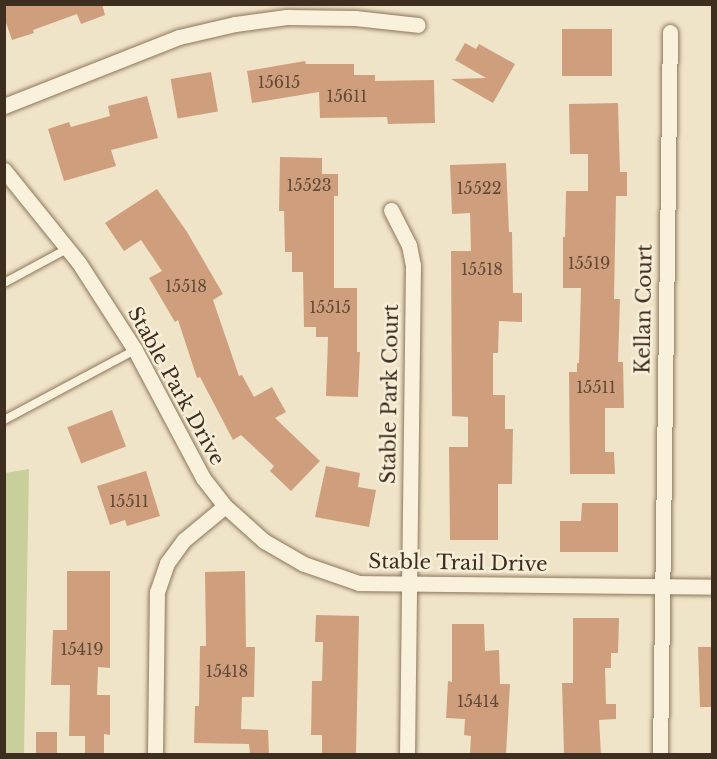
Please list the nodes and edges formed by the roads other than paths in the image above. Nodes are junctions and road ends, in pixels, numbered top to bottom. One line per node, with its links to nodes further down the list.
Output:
1 (418, 25): 3 (street)
2 (669, 32): 12 (street, Kellan Court)
3 (4, 106)
4 (4, 170): 6 (street, Stable Park Drive)
5 (391, 210): 11 (street, Stable Park Court)
6 (67, 249): 7 (lane); 8 (street, Stable Park Drive)
7 (4, 283)
8 (135, 350): 9 (lane); 10 (street, Stable Park Drive)
9 (4, 420)
10 (225, 506): 11 (street, Stable Trail Drive); 14 (street)
11 (408, 585): 12 (street, Stable Trail Drive); 15 (street, Stable Park Court)
12 (661, 586): 13 (street, Stable Trail Drive); 16 (street, Kellan Court)
13 (712, 587)
14 (156, 754)
15 (407, 754)
16 (660, 754)

